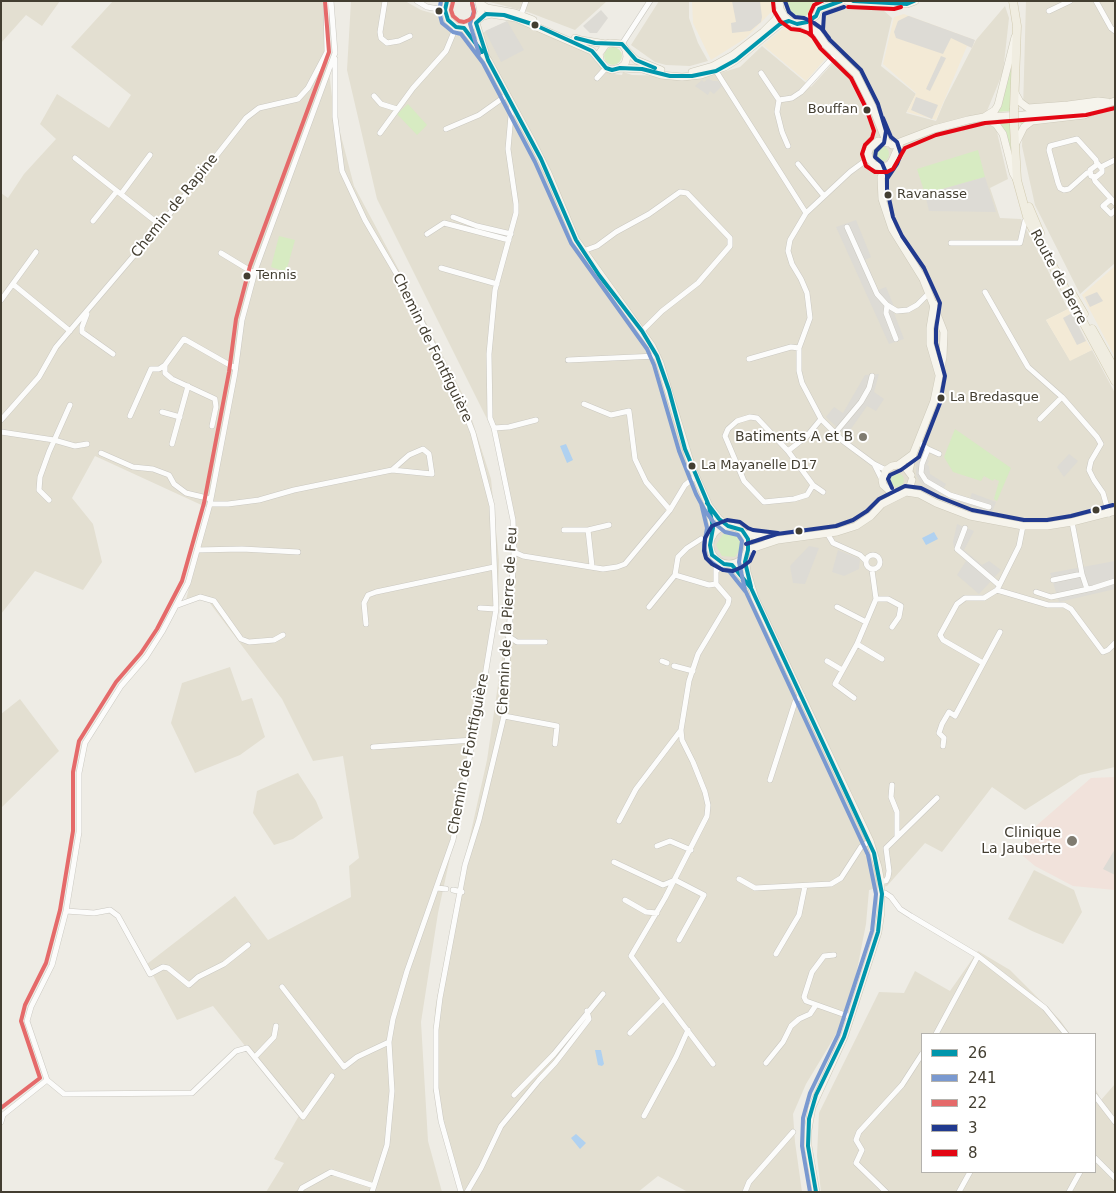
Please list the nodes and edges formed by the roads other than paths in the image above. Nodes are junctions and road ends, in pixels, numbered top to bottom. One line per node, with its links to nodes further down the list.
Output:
1 (326, 1): 76 (street, Chemin de Rapine)
2 (331, 1): 31 (street, Chemin de Fontfiguière)
3 (385, 1): 28 (street)
4 (417, 1): 17 (street)
5 (447, 1): 17 (street)
6 (526, 1): 20 (street)
7 (650, 1): 30 (street)
8 (820, 1): 19 (street)
9 (842, 1): 19 (street)
10 (848, 1): 11 (street)
11 (915, 1)
12 (1013, 1): 24 (main road, Route de Berre)
13 (1070, 1): 18 (street)
14 (1096, 1): 26 (street)
15 (479, 2): 20 (street); 21 (street)
16 (780, 5): 22 (street); 30 (street)
17 (445, 10): 25 (street)
18 (1049, 12)
19 (817, 13): 23 (street); 27 (street)
20 (521, 15): 29 (street)
21 (477, 21): 25 (street); 33 (street); 34 (street)
22 (789, 21): 23 (street); 37 (street)
23 (802, 24): 27 (street)
24 (1017, 26): 40 (main road, Route de Berre); 47 (street)
25 (460, 28): 34 (street); 46 (street)
26 (1115, 31)
27 (817, 32): 32 (street)
28 (410, 36)
29 (606, 44): 30 (street); 33 (street)
30 (624, 47): 36 (street)
31 (335, 53): 85 (street); 178 (street, Chemin de Fontfiguière)
32 (836, 54): 43 (street); 50 (street)
33 (600, 59): 35 (street)
34 (488, 60): 41 (street)
35 (606, 68): 36 (street); 39 (street)
36 (620, 68): 37 (street)
37 (716, 71): 72 (street)
38 (761, 72): 43 (street)
39 (597, 78)
40 (1014, 93): 44 (street); 53 (main road, Route de Berre, bridge)
41 (507, 95): 45 (street); 48 (street)
42 (374, 96): 46 (street)
43 (779, 100): 52 (street)
44 (1112, 102): 47 (street); 53 (street)
45 (512, 104): 79 (street, Chemin de la Pierre de Feu); 81 (street)
46 (397, 109): 49 (street)
47 (984, 117): 51 (street); 67 (street)
48 (446, 129)
49 (380, 134)
50 (885, 143): 51 (street); 55 (street); 57 (street)
51 (900, 143): 55 (street)
52 (788, 146)
53 (1015, 146): 63 (main road, Route de Berre)
54 (150, 154): 68 (street)
55 (895, 154): 60 (street)
56 (75, 158): 68 (street)
57 (869, 158): 61 (street); 69 (street)
58 (1115, 160): 62 (street)
59 (798, 164): 69 (street)
60 (890, 164): 61 (street); 65 (street)
61 (877, 166): 65 (street)
62 (1099, 166): 64 (street); 64 (street); 66 (street)
63 (1017, 167): 67 (main road, Route de Berre); 104 (main road, Route de Berre)
64 (1089, 173): 66 (street)
65 (882, 177): 88 (street)
66 (1094, 178): 70 (street)
67 (1017, 180): 74 (main road, Route de Berre)
68 (119, 192): 75 (street); 76 (street)
69 (824, 196): 72 (street)
70 (1113, 201): 71 (street)
71 (1115, 210)
72 (806, 213): 97 (street)
73 (453, 217): 79 (street)
74 (1028, 220): 80 (street); 107 (main road, Route de Berre)
75 (93, 221)
76 (160, 225): 93 (street, Chemin de Rapine)
77 (847, 227): 92 (street)
78 (427, 234): 79 (street)
79 (510, 237): 86 (street, Chemin de la Pierre de Feu)
80 (951, 243)
81 (583, 251): 95 (street); 95 (street)
82 (36, 252): 87 (street)
83 (221, 253): 85 (street)
84 (441, 268): 86 (street)
85 (254, 273): 103 (street)
86 (496, 284): 120 (street, Chemin de la Pierre de Feu)
87 (14, 285): 90 (street); 94 (street)
88 (929, 292): 91 (street); 92 (street)
89 (985, 292): 109 (street)
90 (1, 300)
91 (934, 304): 106 (street); 106 (street)
92 (887, 305): 96 (street)
93 (88, 309): 94 (street, Chemin de Rapine); 98 (street)
94 (70, 331): 116 (street, Chemin de Rapine)
95 (642, 331): 99 (street)
96 (896, 339)
97 (799, 348): 100 (street); 115 (street)
98 (113, 354)
99 (657, 356): 101 (street); 137 (street)
100 (749, 359)
101 (568, 360)
102 (165, 366): 103 (street); 108 (street); 113 (street)
103 (235, 368): 148 (street)
104 (1115, 370)
105 (872, 376): 122 (street)
106 (939, 376): 124 (street)
107 (1115, 381)
108 (188, 386): 114 (street); 119 (street)
109 (1062, 397): 118 (street); 154 (street)
110 (584, 404): 153 (street)
111 (70, 405): 123 (street)
112 (162, 412): 114 (street)
113 (130, 416)
114 (180, 417): 126 (street)
115 (820, 419): 122 (street); 128 (street)
116 (1, 420)
117 (536, 420): 120 (street)
118 (1040, 420)
119 (212, 426)
120 (494, 428): 170 (street, Chemin de la Pierre de Feu)
121 (1, 432): 123 (street)
122 (835, 433): 132 (street)
123 (54, 440): 125 (street); 147 (street)
124 (918, 442): 127 (street); 130 (street)
125 (87, 444)
126 (172, 444)
127 (928, 450): 131 (street); 146 (street)
128 (788, 451): 140 (street); 140 (street)
129 (101, 453): 148 (street)
130 (913, 454): 133 (street); 136 (street)
131 (939, 454)
132 (874, 464): 135 (street); 138 (street)
133 (898, 465): 135 (street); 136 (street)
134 (392, 470): 134 (street); 148 (street)
135 (886, 470): 138 (street)
136 (909, 471): 139 (street)
137 (696, 476): 150 (street); 153 (street)
138 (882, 480): 141 (street)
139 (912, 480): 143 (street); 144 (street)
140 (813, 485): 142 (street)
141 (886, 490): 145 (street); 149 (street)
142 (823, 492)
143 (906, 492): 144 (street); 145 (street)
144 (919, 494): 151 (street)
145 (898, 495): 149 (street)
146 (950, 495): 151 (street); 152 (street)
147 (49, 500)
148 (210, 501): 167 (street)
149 (882, 504): 162 (street)
150 (709, 506): 157 (street); 164 (street)
151 (946, 507): 158 (street)
152 (988, 507)
153 (670, 510): 177 (street)
154 (1112, 512): 155 (street)
155 (1072, 522): 158 (street); 182 (street)
156 (609, 525): 161 (street)
157 (728, 526): 163 (street); 164 (street)
158 (1023, 526): 188 (street)
159 (965, 528): 188 (street)
160 (564, 530): 161 (street)
161 (588, 530): 177 (street)
162 (827, 533): 166 (street); 171 (street)
163 (745, 534): 166 (street); 168 (street)
164 (713, 535): 174 (street)
165 (701, 539): 183 (street)
166 (778, 540): 168 (street)
167 (197, 550): 169 (street); 193 (street)
168 (748, 550): 173 (street)
169 (298, 552)
170 (514, 552): 177 (street); 203 (street, Chemin de la Pierre de Feu)
171 (860, 555): 172 (street); 175 (street)
172 (871, 555): 175 (street); 179 (street)
173 (745, 558): 176 (street); 189 (street)
174 (716, 559): 176 (street); 181 (street)
175 (866, 561): 180 (street)
176 (728, 564): 181 (street); 189 (street)
177 (592, 566)
178 (494, 567): 197 (street, Chemin de Fontfiguière); 199 (street)
179 (879, 568): 180 (street); 184 (street)
180 (872, 570): 184 (street)
181 (716, 571): 187 (street)
182 (1082, 574): 185 (street); 190 (street)
183 (675, 576): 187 (street); 194 (street)
184 (874, 577): 192 (street)
185 (1053, 580)
186 (1115, 581): 190 (street)
187 (716, 584): 212 (street)
188 (998, 587): 205 (street); 209 (street)
189 (751, 588): 213 (street)
190 (1087, 589): 191 (street)
191 (1036, 592)
192 (876, 598): 198 (street); 200 (street)
193 (178, 605): 202 (street); 240 (street)
194 (649, 607)
195 (838, 607): 198 (street)
196 (480, 608): 197 (street)
197 (496, 608): 217 (street, Chemin de Fontfiguière)
198 (866, 622): 206 (street)
199 (366, 624)
200 (892, 627)
201 (1000, 632): 209 (street)
202 (283, 635)
203 (508, 636): 204 (street); 215 (street, Chemin de la Pierre de Feu)
204 (544, 642)
205 (1115, 643)
206 (856, 644): 207 (street); 211 (street)
207 (882, 659)
208 (827, 660): 211 (street)
209 (983, 663): 219 (street)
210 (674, 666): 212 (street)
211 (842, 670): 214 (street)
212 (693, 671): 216 (street)
213 (802, 695): 221 (street); 226 (street)
214 (854, 698)
215 (504, 716): 218 (street); 237 (street, Chemin de la Pierre de Feu)
216 (681, 730): 224 (street); 228 (street)
217 (473, 740): 220 (street); 234 (street, Chemin de Fontfiguière)
218 (555, 744)
219 (944, 746)
220 (373, 747)
221 (770, 780)
222 (892, 785): 225 (street)
223 (937, 798): 225 (street)
224 (619, 821)
225 (897, 836): 232 (street)
226 (870, 841): 232 (street); 233 (street)
227 (657, 846): 228 (street)
228 (690, 850): 230 (street)
229 (614, 862): 230 (street)
230 (675, 880): 241 (street); 242 (street)
231 (739, 880): 233 (street)
232 (880, 882): 238 (street)
233 (805, 886): 244 (street)
234 (437, 888): 235 (street); 258 (street)
235 (446, 889)
236 (454, 890): 237 (street)
237 (462, 892): 277 (street, Chemin de la Pierre de Feu)
238 (882, 894): 246 (street); 252 (street)
239 (624, 900): 241 (street)
240 (66, 910): 243 (street); 264 (street)
241 (657, 913): 249 (street)
242 (679, 940)
243 (248, 945)
244 (776, 954)
245 (834, 955): 250 (street)
246 (978, 956): 256 (street); 257 (street)
247 (282, 987): 258 (street)
248 (603, 994): 251 (street)
249 (663, 999): 254 (street); 255 (street)
250 (816, 1004): 252 (street); 261 (street)
251 (588, 1011): 265 (street); 278 (street)
252 (851, 1017): 280 (street)
253 (276, 1026): 260 (street)
254 (688, 1030): 262 (street); 267 (street)
255 (630, 1033)
256 (937, 1033)
257 (1065, 1033)
258 (389, 1042): 275 (street)
259 (921, 1056): 281 (street)
260 (255, 1058): 263 (street); 264 (street)
261 (766, 1063)
262 (713, 1064)
263 (332, 1076)
264 (47, 1080): 268 (street)
265 (514, 1095)
266 (1096, 1097): 269 (street)
267 (644, 1116)
268 (1, 1122)
269 (1115, 1122)
270 (794, 1132): 279 (street)
271 (1096, 1159): 274 (street)
272 (969, 1173): 282 (street)
273 (1079, 1173): 283 (street)
274 (1115, 1178)
275 (373, 1189): 276 (street)
276 (300, 1192)
277 (461, 1192)
278 (467, 1192)
279 (745, 1192)
280 (816, 1192)
281 (886, 1192)
282 (959, 1192)
283 (1069, 1192)

